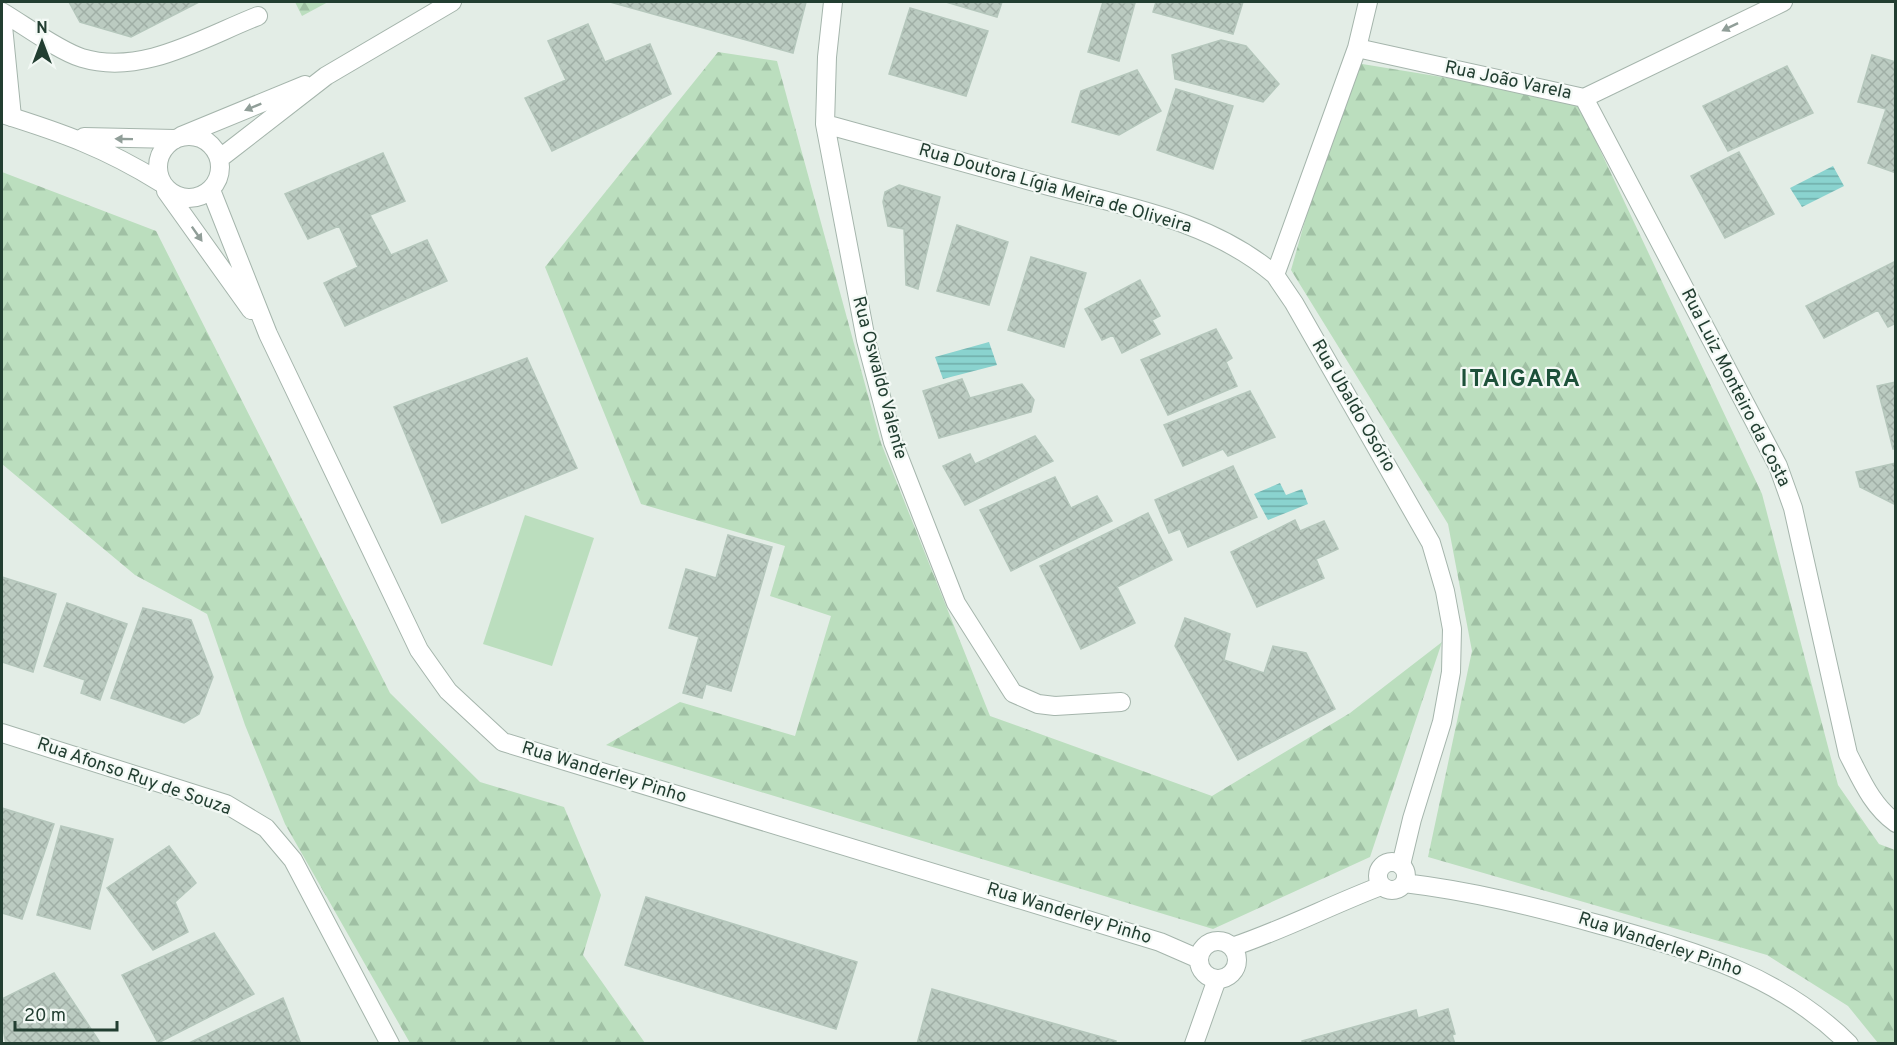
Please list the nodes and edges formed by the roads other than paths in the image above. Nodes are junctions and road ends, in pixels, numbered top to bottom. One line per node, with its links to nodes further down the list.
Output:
1 (452, 2): 8 (street)
2 (833, 2): 11 (street, Rua Oswaldo Valente)
3 (1368, 2): 7 (street)
4 (1783, 2): 9 (street, Rua João Varela, one-way to 9)
5 (2, 14): 6 (street); 10 (street)
6 (258, 16)
7 (1357, 48): 9 (street, Rua João Varela); 17 (street)
8 (326, 76): 13 (street, one-way to 13); 14 (street)
9 (1584, 98): 21 (street, Rua Luiz Monteiro da Costa)
10 (7, 116): 12 (street)
11 (825, 124): 17 (street, Rua Doutora Lígia Meira de Oliveira); 19 (street, Rua Oswaldo Valente)
12 (74, 136): 13 (street, one-way to 12); 15 (street)
13 (178, 138): 14 (street); 15 (street)
14 (219, 159): 16 (street)
15 (162, 184): 16 (street); 18 (street, Rua Wanderley Pinho, one-way to 18)
16 (211, 190): 18 (street, Rua Wanderley Pinho)
17 (1275, 275): 22 (street, Rua Ubaldo Osório)
18 (268, 334): 25 (street, Rua Wanderley Pinho)
19 (1122, 702)
20 (2, 733): 27 (street, Rua Afonso Ruy de Souza)
21 (1896, 824)
22 (1401, 871): 23 (street); 23 (street); 29 (street, Rua Wanderley Pinho)
23 (1379, 883): 24 (street)
24 (1234, 952): 25 (street); 26 (street)
25 (1200, 954): 26 (street)
26 (1213, 977): 28 (street)
27 (390, 1044)
28 (1194, 1044)
29 (1849, 1044)

